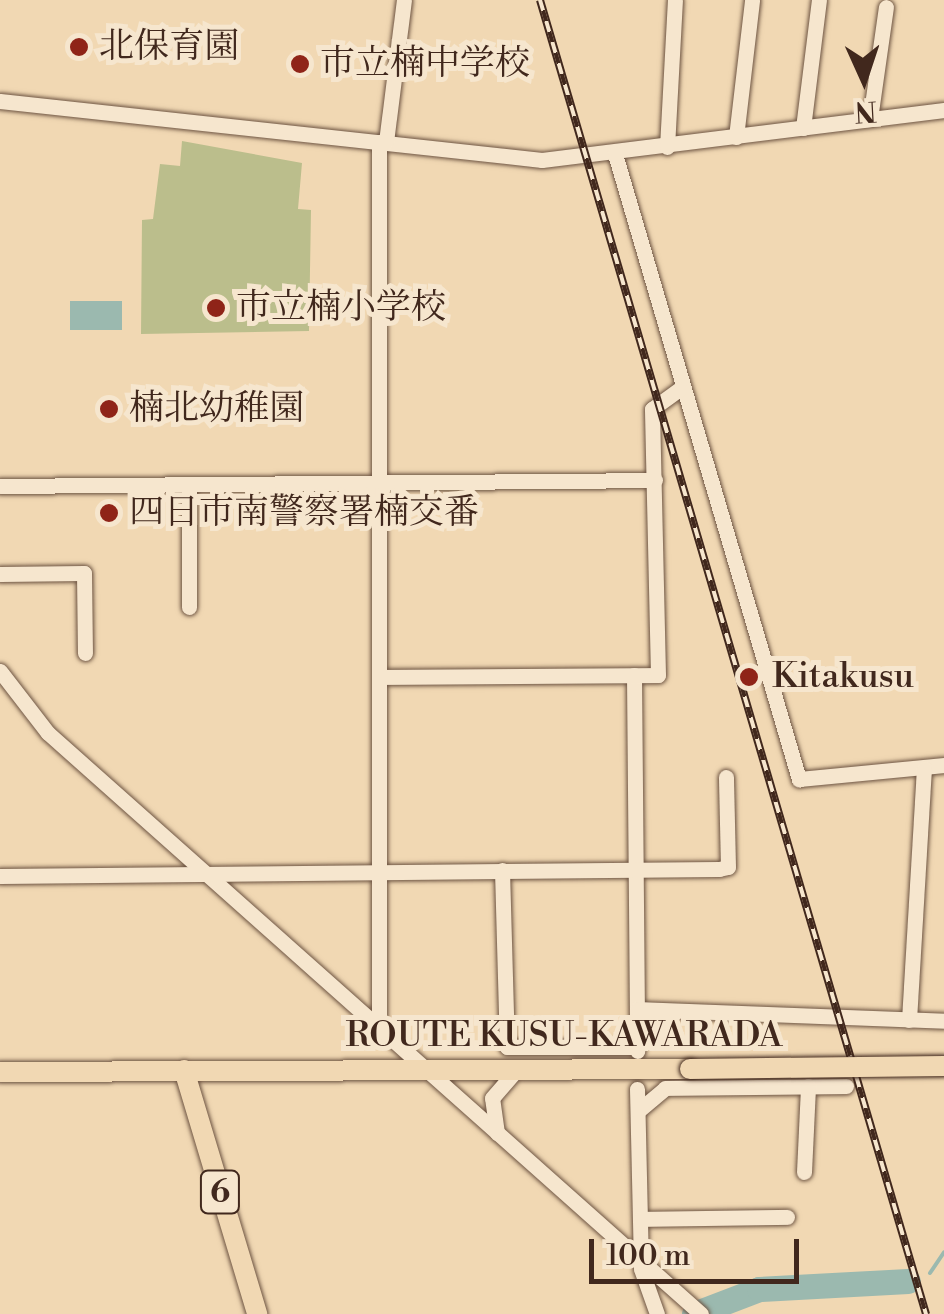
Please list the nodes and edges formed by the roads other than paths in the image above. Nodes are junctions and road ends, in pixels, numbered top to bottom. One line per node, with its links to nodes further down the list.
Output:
1 (404, 0): 11 (street)
2 (675, 0): 12 (street)
3 (752, 0): 10 (street)
4 (820, 0): 9 (street)
5 (886, 7): 8 (street)
6 (0, 101): 11 (street)
7 (944, 110): 8 (street)
8 (870, 119): 9 (street)
9 (803, 128): 10 (street)
10 (736, 137): 12 (street)
11 (383, 142): 13 (street); 16 (street)
12 (667, 147): 13 (street)
13 (615, 154): 14 (street)
14 (680, 389): 15 (street); 26 (street)
15 (655, 480): 16 (street); 22 (street)
16 (376, 484): 17 (street); 23 (street)
17 (189, 485): 18 (street); 20 (street)
18 (0, 486)
19 (0, 574): 21 (street)
20 (189, 607)
21 (85, 653)
22 (634, 675): 23 (street); 29 (street)
23 (382, 677): 30 (street)
24 (2, 678): 31 (street)
25 (944, 766): 26 (street)
26 (924, 768): 34 (street)
27 (726, 778): 29 (street)
28 (502, 870): 29 (street); 30 (street); 33 (street)
29 (635, 870): 33 (street)
30 (382, 872): 31 (street); 36 (street)
31 (206, 875): 32 (street); 36 (street)
32 (0, 876)
33 (637, 1009): 34 (street)
34 (909, 1020): 35 (street)
35 (944, 1020)
36 (378, 1028): 40 (street)
37 (944, 1066): 38 (main road, ROUTE KUSU-KAWARADA, bridge)
38 (518, 1068): 40 (main road, ROUTE KUSU-KAWARADA); 46 (street)
39 (184, 1070): 40 (main road, ROUTE KUSU-KAWARADA); 41 (main road, ROUTE KUSU-KAWARADA); 52 (main road, 6)
40 (427, 1071): 46 (street)
41 (0, 1072)
42 (808, 1086): 43 (street); 45 (street); 47 (street)
43 (846, 1086)
44 (638, 1089): 45 (street)
45 (638, 1111): 49 (street)
46 (497, 1133): 50 (street)
47 (804, 1172)
48 (787, 1217): 49 (street)
49 (640, 1219): 50 (street)
50 (641, 1268): 51 (street); 53 (street)
51 (696, 1310)
52 (257, 1314)
53 (657, 1314)

